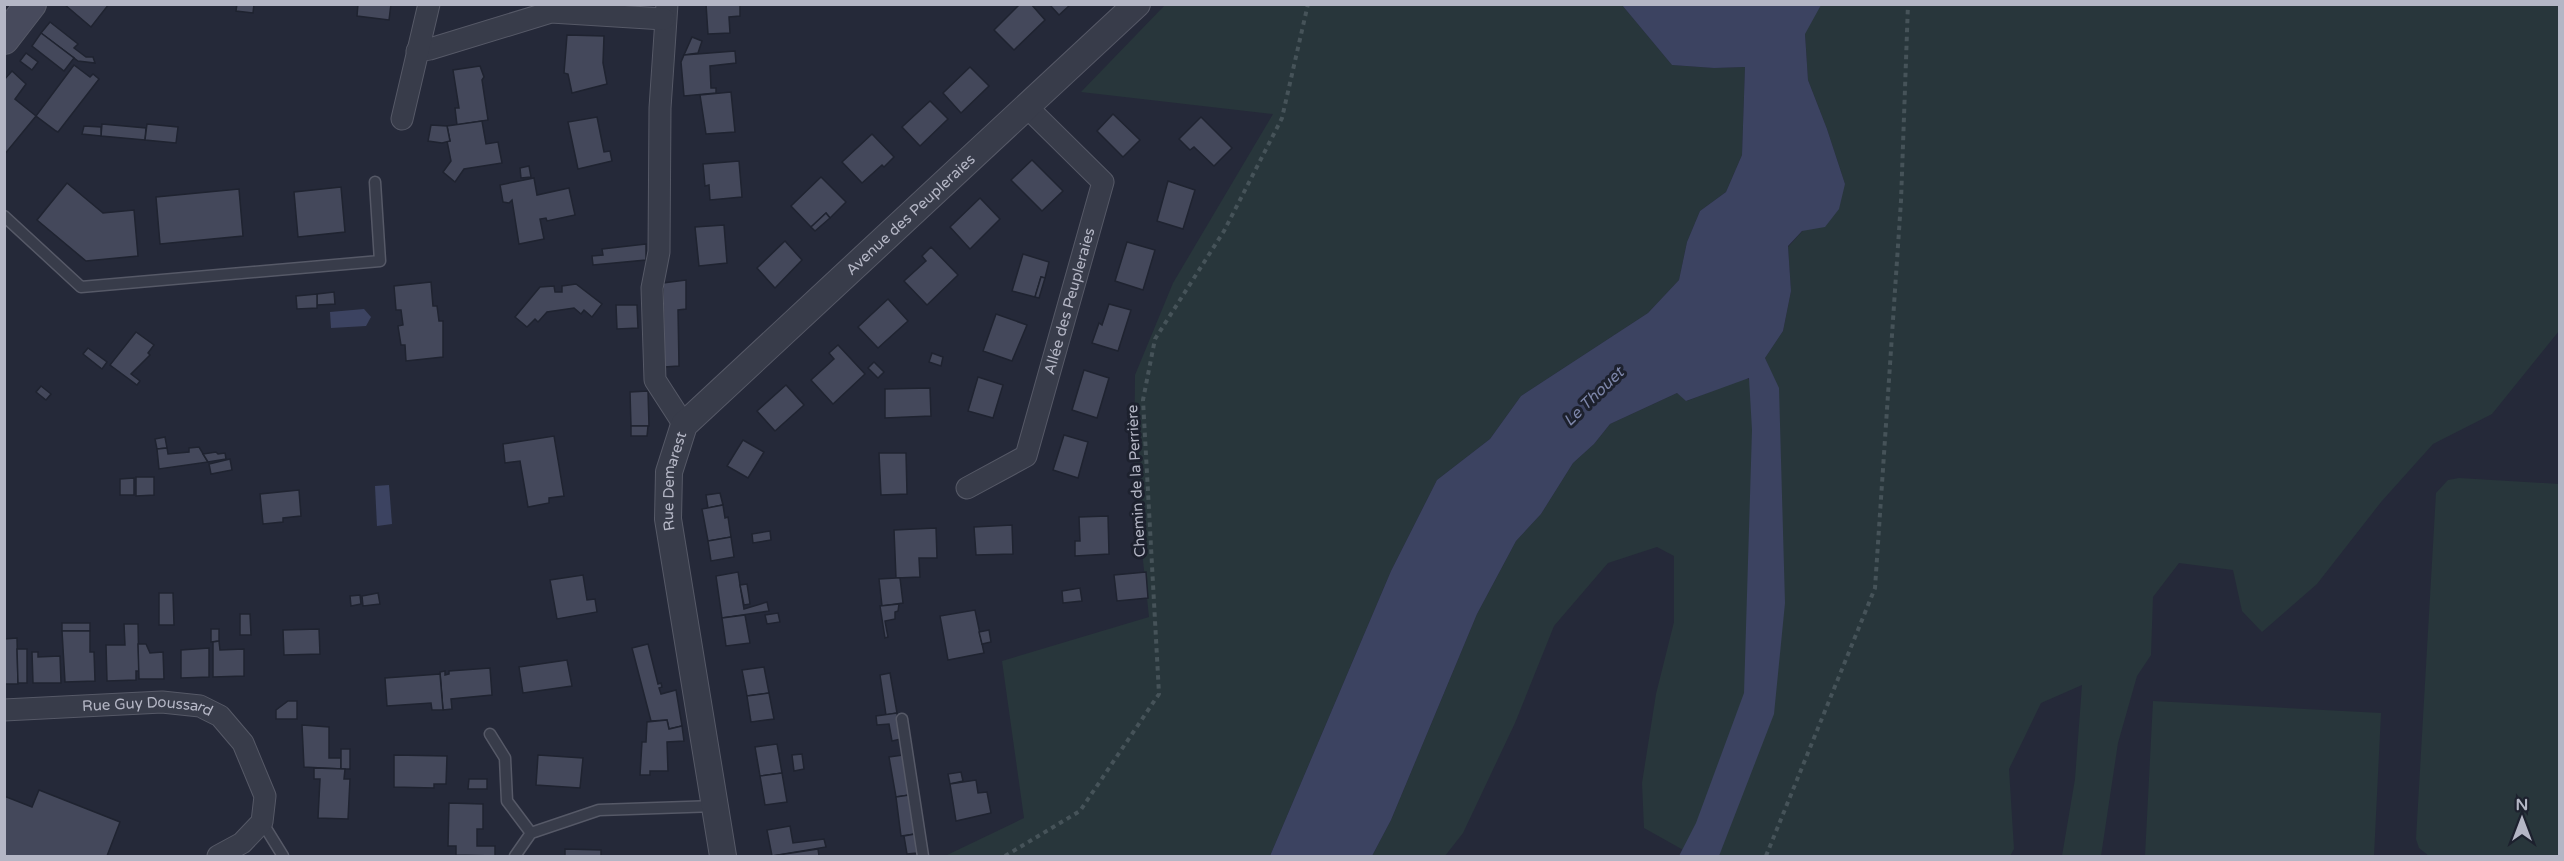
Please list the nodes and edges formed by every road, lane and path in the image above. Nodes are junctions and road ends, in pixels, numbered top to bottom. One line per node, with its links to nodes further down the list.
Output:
1 (31, 4): 7 (main road)
2 (429, 4): 8 (street)
3 (1137, 4): 9 (street, Avenue des Peupleraies)
4 (1308, 4): 26 (path, Chemin de la Perrière)
5 (1908, 4): 27 (path)
6 (665, 12): 8 (street); 13 (street, Rue Demarest)
7 (4, 39)
8 (417, 51): 10 (street)
9 (1029, 108): 13 (street, Avenue des Peupleraies); 14 (street, Allée des Peupleraies)
10 (402, 119)
11 (375, 182): 12 (lane)
12 (4, 216)
13 (684, 425): 18 (street, Rue Demarest)
14 (967, 488)
15 (4, 710): 19 (street, Rue Guy Doussard)
16 (902, 719): 25 (lane)
17 (490, 734): 20 (lane)
18 (716, 806): 20 (lane); 24 (street, Rue Demarest)
19 (262, 822): 21 (street); 22 (lane)
20 (531, 833): 23 (lane)
21 (218, 856)
22 (283, 856)
23 (515, 856)
24 (723, 856)
25 (923, 856)
26 (1005, 856)
27 (1766, 856)

